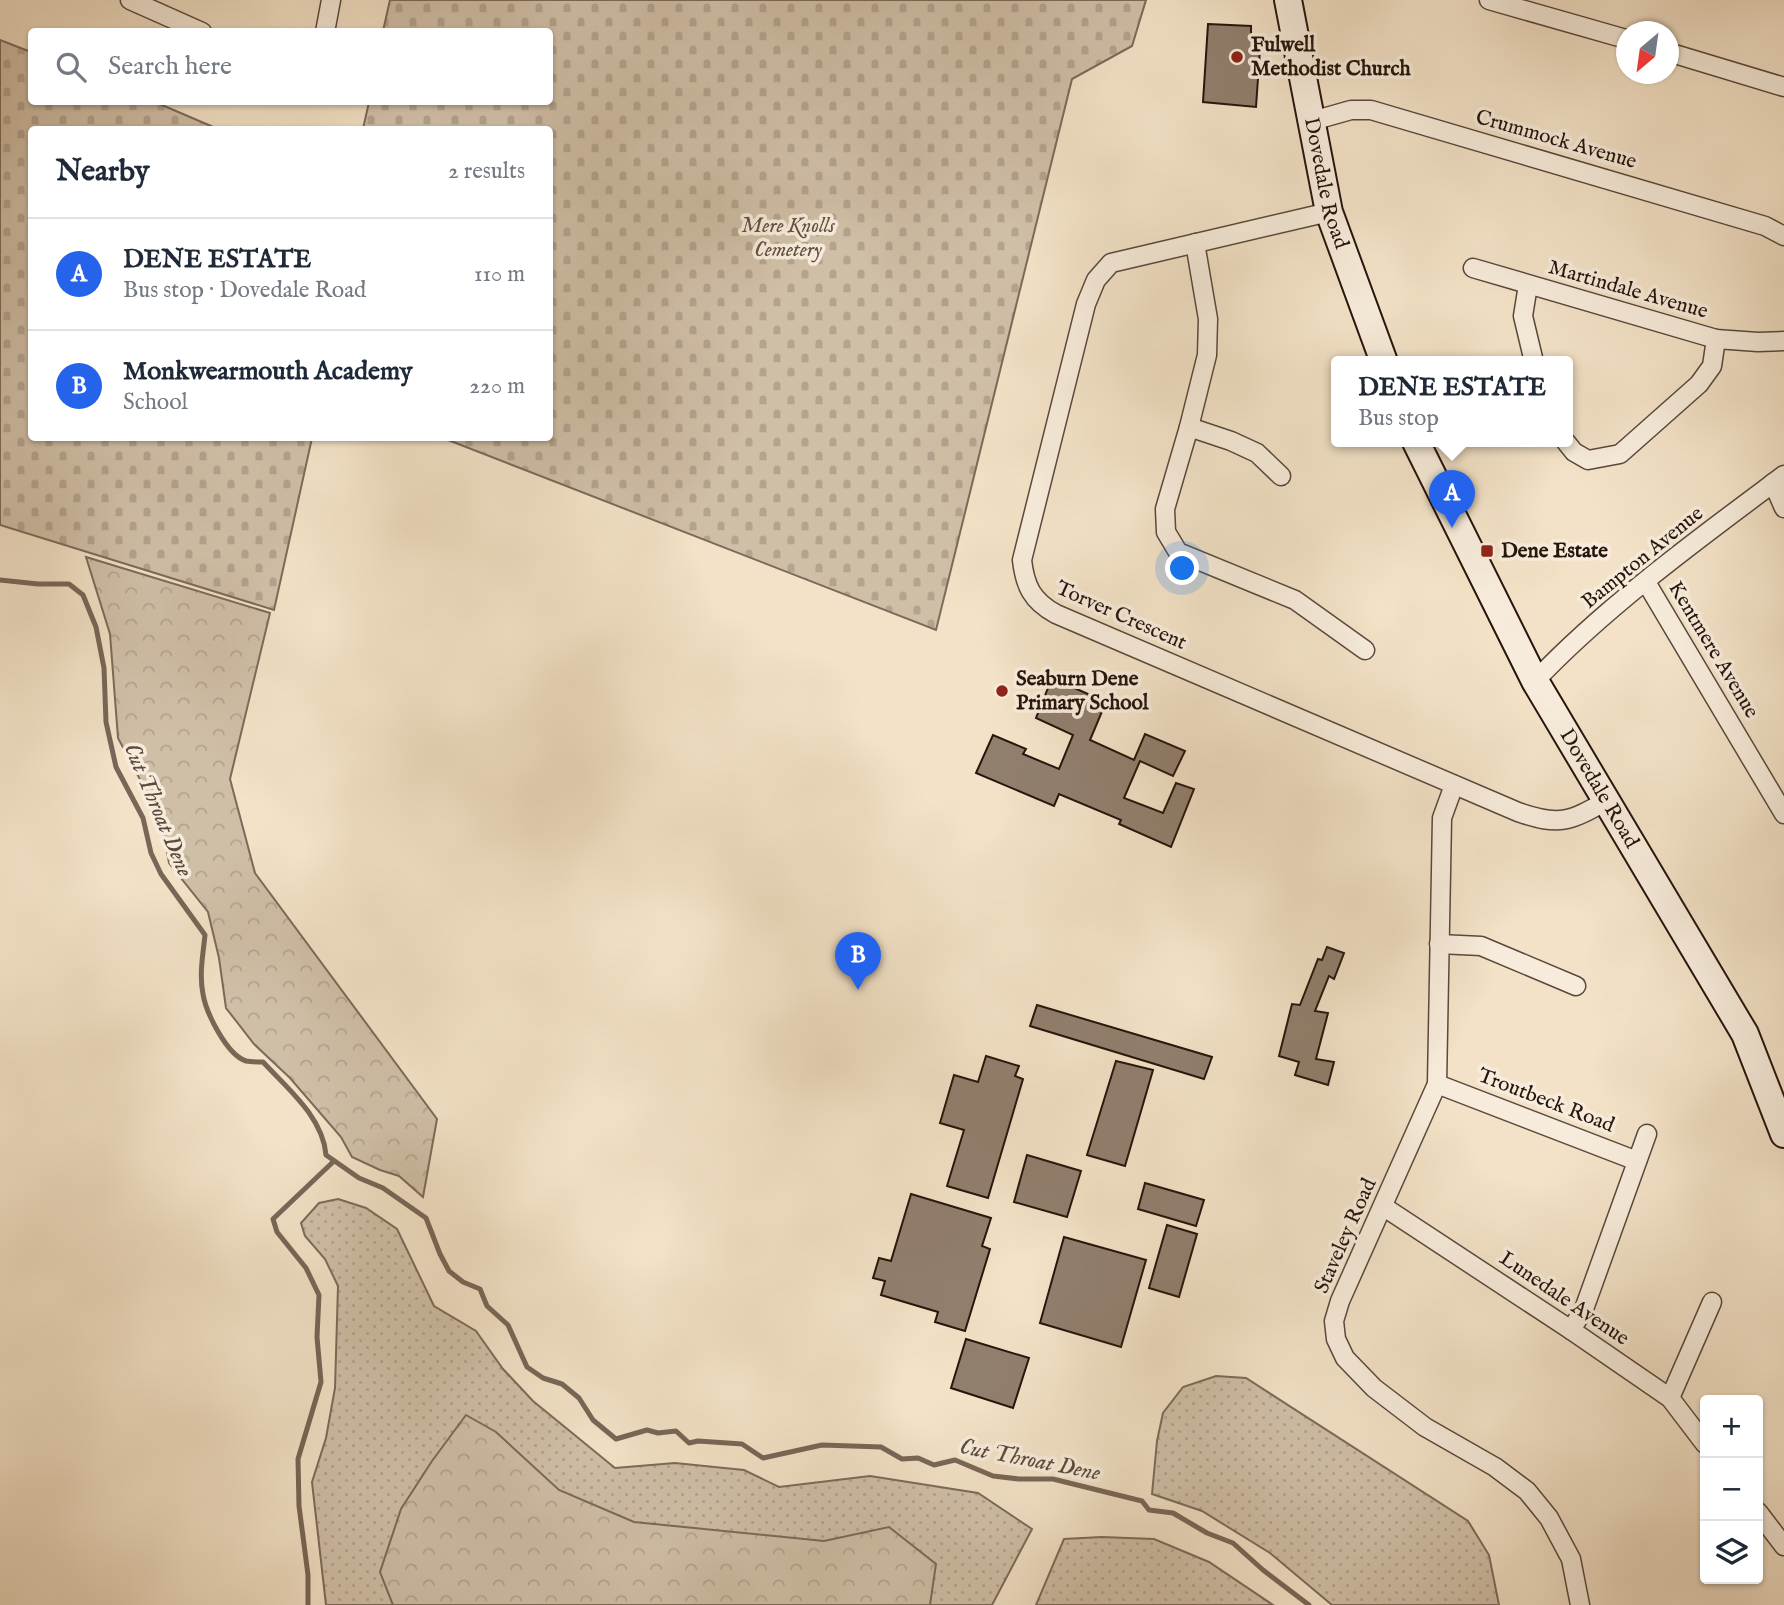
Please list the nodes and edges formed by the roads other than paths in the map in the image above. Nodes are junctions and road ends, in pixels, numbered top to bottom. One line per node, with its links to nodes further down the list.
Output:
1 (130, 0): 5 (street)
2 (331, 0): 6 (street)
3 (1288, 0): 10 (street, Dovedale Road)
4 (1489, 0): 7 (street)
5 (193, 28)
6 (326, 28)
7 (1616, 36)
8 (1679, 55): 9 (street)
9 (1784, 86)
10 (1311, 121): 11 (street, Dovedale Road); 12 (street, Crummock Avenue)
11 (1329, 212): 13 (street, Torver Crescent); 18 (street, Dovedale Road)
12 (1784, 236)
13 (1195, 243): 20 (street); 29 (street, Torver Crescent)
14 (1473, 268): 15 (street, Martindale Avenue)
15 (1528, 285): 16 (street, Martindale Avenue); 19 (street, Martindale Avenue)
16 (1716, 339): 17 (street, Martindale Avenue); 22 (street, Martindale Avenue)
17 (1784, 341)
18 (1382, 356)
19 (1533, 356)
20 (1189, 427): 23 (street); 27 (street)
21 (1418, 447): 28 (street, Dovedale Road)
22 (1570, 447)
23 (1281, 476)
24 (1779, 479): 25 (street); 26 (street, Bampton Avenue)
25 (1784, 508)
26 (1646, 582): 28 (street, Bampton Avenue); 31 (street, Kentmere Avenue)
27 (1365, 650)
28 (1535, 681): 30 (street, Dovedale Road)
29 (1454, 785): 30 (street, Torver Crescent); 32 (street, Staveley Road)
30 (1608, 800): 36 (street, Dovedale Road)
31 (1784, 814)
32 (1439, 944): 33 (street); 34 (street, Staveley Road)
33 (1576, 986)
34 (1437, 1084): 37 (street, Troutbeck Road); 38 (street, Staveley Road)
35 (1647, 1134): 37 (street)
36 (1784, 1134)
37 (1637, 1161): 40 (street)
38 (1384, 1207): 40 (street, Lunedale Avenue); 45 (street, Staveley Road)
39 (1712, 1302): 41 (street)
40 (1572, 1330): 41 (street, Lunedale Avenue)
41 (1670, 1398): 42 (street, Lunedale Avenue)
42 (1700, 1437)
43 (1763, 1519): 44 (street)
44 (1784, 1546)
45 (1580, 1605)

